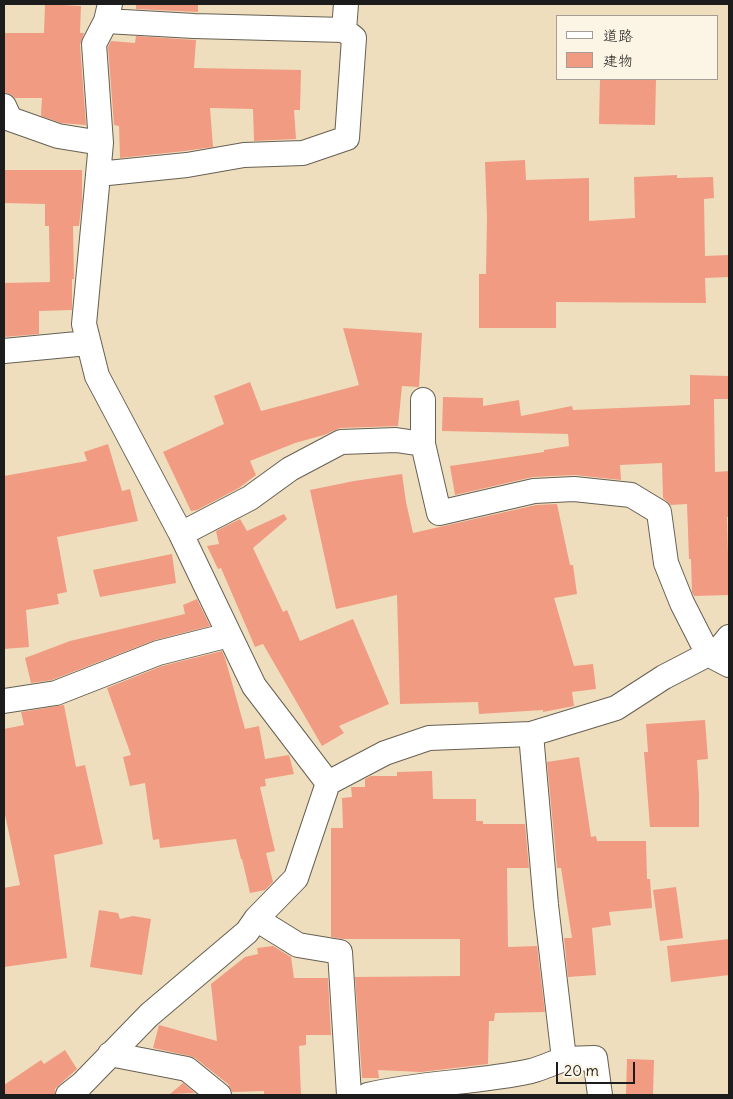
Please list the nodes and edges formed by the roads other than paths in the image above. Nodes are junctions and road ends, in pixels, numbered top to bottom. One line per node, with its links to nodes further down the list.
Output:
1 (346, 4): 3 (street)
2 (108, 13): 3 (street); 5 (street)
3 (344, 30): 6 (street)
4 (4, 106): 5 (street)
5 (101, 142): 6 (street)
6 (98, 174): 7 (street)
7 (88, 343): 8 (street); 11 (street)
8 (4, 350)
9 (423, 400): 10 (street)
10 (423, 444): 11 (street); 14 (street)
11 (181, 534): 12 (street)
12 (229, 635): 16 (street); 18 (street)
13 (729, 637): 14 (street)
14 (708, 654): 15 (street); 17 (street)
15 (729, 665)
16 (4, 700)
17 (531, 734): 18 (street); 21 (street)
18 (328, 783): 19 (street)
19 (256, 919): 20 (street); 24 (street)
20 (110, 1054): 22 (street); 23 (street)
21 (564, 1059): 25 (street); 26 (street)
22 (77, 1091)
23 (219, 1095)
24 (350, 1095)
25 (368, 1095)
26 (600, 1095)

